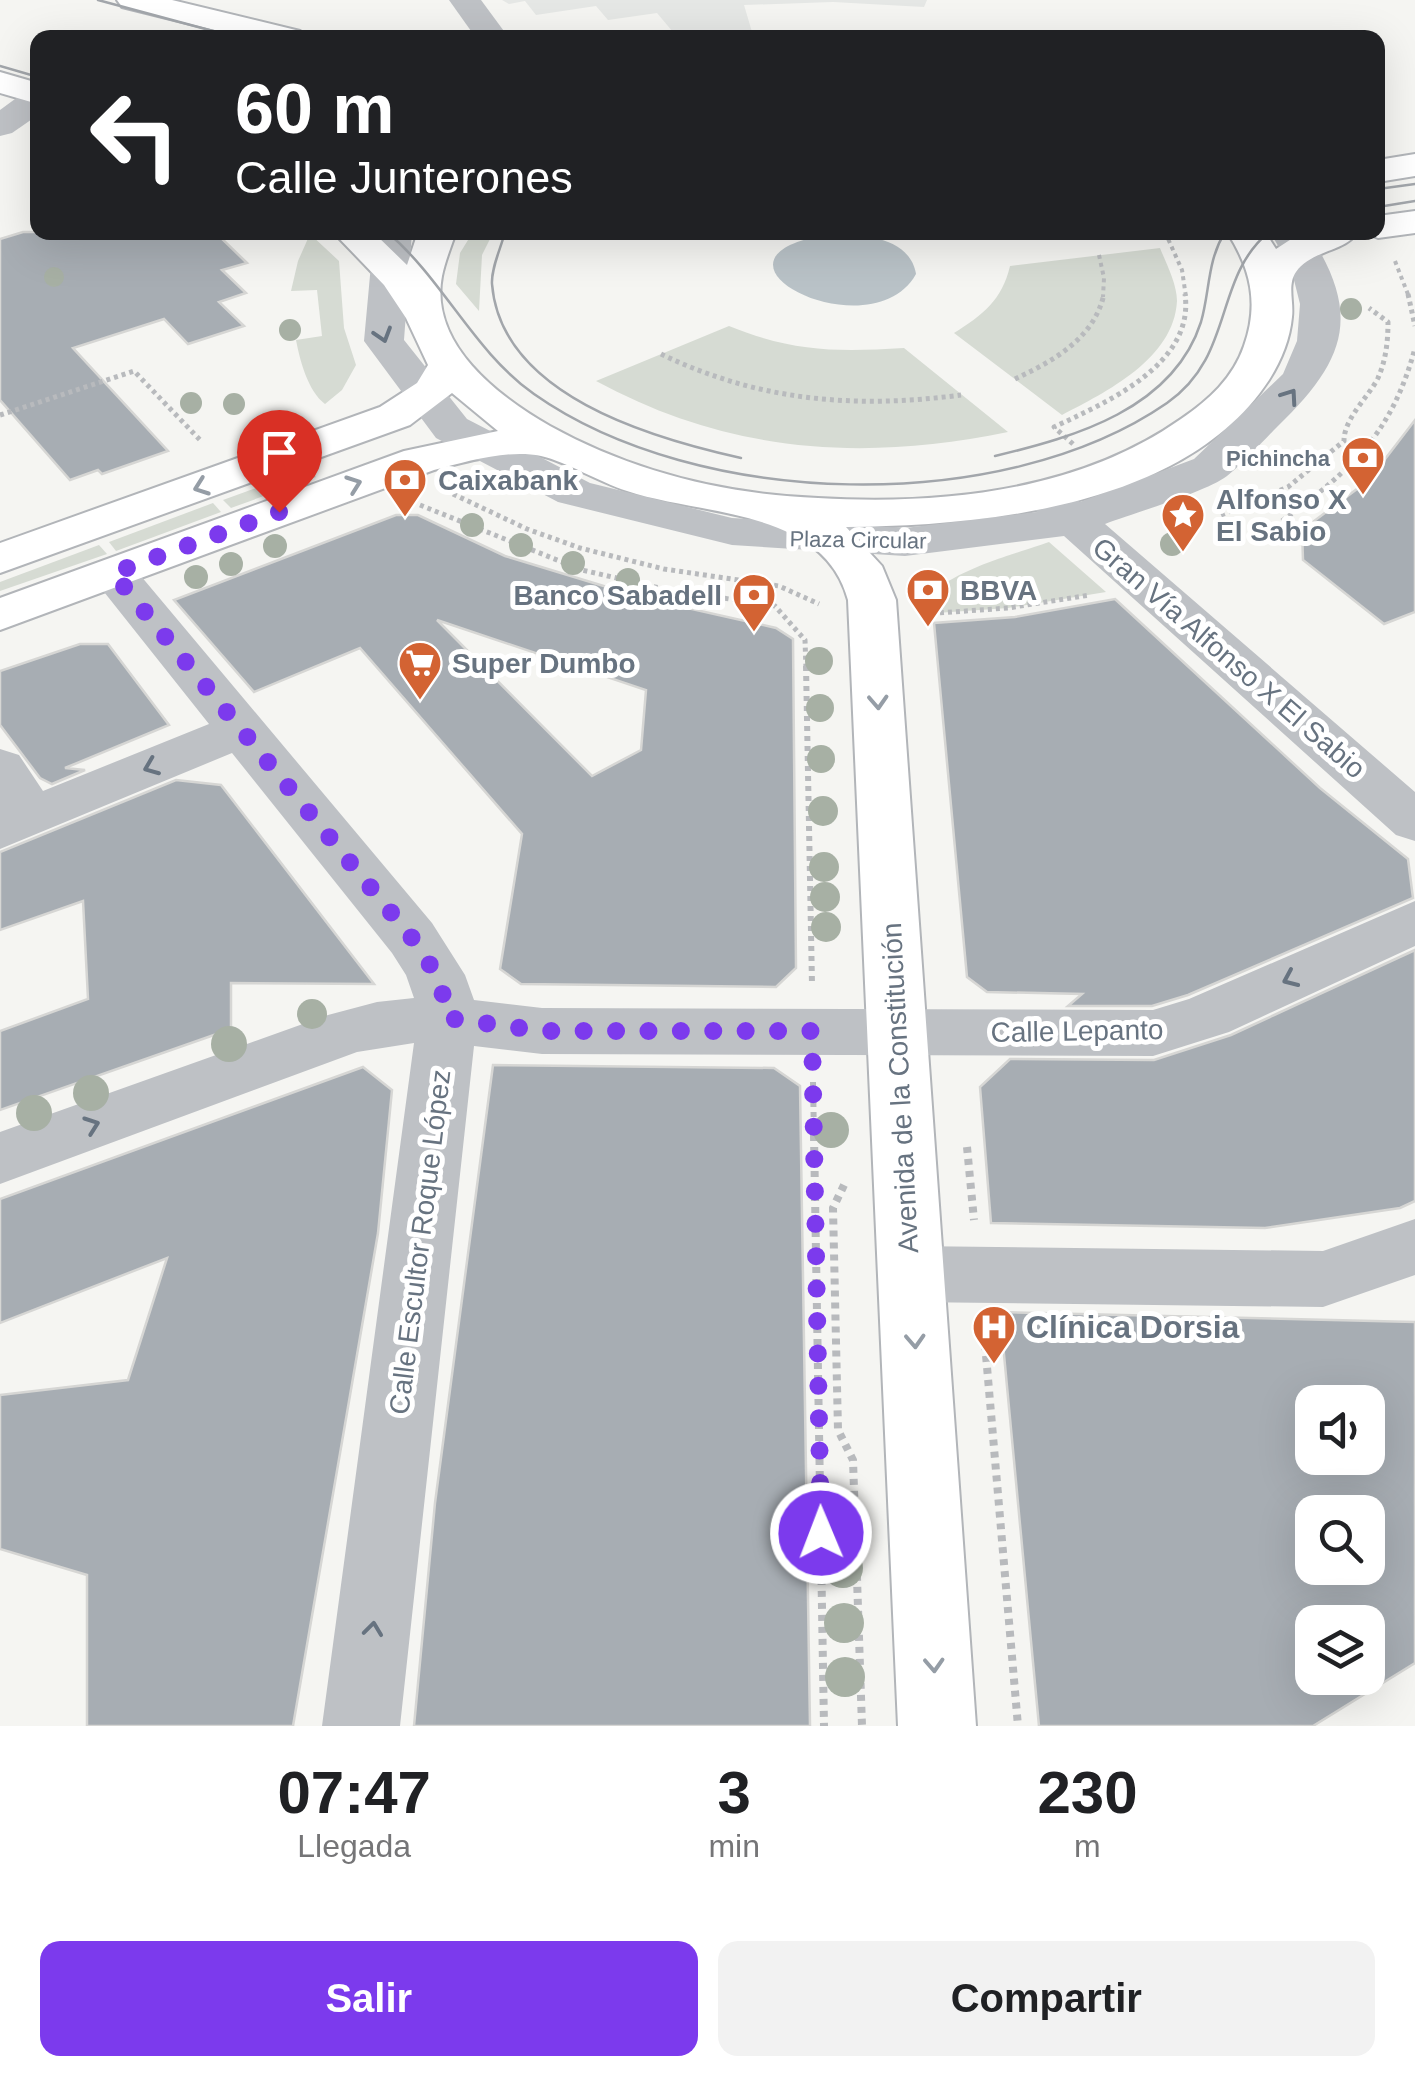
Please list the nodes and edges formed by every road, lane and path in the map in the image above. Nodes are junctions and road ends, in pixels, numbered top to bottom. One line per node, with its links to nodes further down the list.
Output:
1 (133, 0): 2 (main road)
2 (256, 30)
3 (0, 82): 4 (main road)
4 (30, 93)
5 (30, 102): 6 (street)
6 (0, 126)
7 (30, 129): 8 (street)
8 (0, 134)
9 (1415, 165): 10 (main road)
10 (1385, 169)
11 (1385, 230): 12 (main road)
12 (1410, 239): 21 (path)
13 (434, 240): 20 (main road, Plaza Circular)
14 (1169, 240): 28 (path)
15 (1251, 240): 19 (main road)
16 (1295, 241): 19 (main road); 34 (street, Plaza Circular, one-way to 16)
17 (387, 246): 20 (main road); 25 (street, Plaza Circular, one-way to 25)
18 (1099, 255): 24 (path)
19 (1272, 283): 34 (main road, Plaza Circular)
20 (425, 317): 25 (main road, Plaza Circular)
21 (1415, 326)
22 (1415, 348): 35 (path)
23 (662, 354): 26 (path)
24 (1015, 380)
25 (435, 383): 30 (street, Plaza Circular); 31 (main road, Plaza Circular); 38 (main road, one-way to 38)
26 (962, 395)
27 (0, 415): 29 (path)
28 (1054, 427)
29 (206, 446)
30 (480, 446): 31 (street, Plaza Circular); 39 (main road, one-way to 30)
31 (547, 462): 33 (main road, Plaza Circular); 37 (street, Plaza Circular); 41 (street)
32 (407, 504): 49 (path)
33 (765, 507): 34 (main road, Plaza Circular); 37 (main road, Avenida de la Constitución)
34 (1058, 507): 36 (street, Plaza Circular); 45 (street, Gran Vía Alfonso X El Sabio)
35 (1282, 520)
36 (1011, 533): 37 (street, Plaza Circular); 41 (street)
37 (837, 543): 41 (main road, Avenida de la Constitución)
38 (0, 559)
39 (113, 573): 42 (main road); 43 (street, Calle Escultor Roque López)
40 (1106, 592): 41 (path)
41 (897, 612): 50 (main road, Avenida de la Constitución, one-way to 50)
42 (0, 615)
43 (241, 730): 46 (street, one-way to 46); 48 (street, Calle Escultor Roque López)
44 (0, 768): 46 (street)
45 (1415, 822)
46 (16, 823)
47 (1415, 922): 50 (street, Calle Lepanto, one-way to 50)
48 (447, 1018): 49 (street, Calle Lepanto); 52 (street, Calle Lepanto, one-way to 48); 56 (street, Calle Escultor Roque López, one-way to 48)
49 (812, 1031): 50 (street, Calle Lepanto); 57 (path)
50 (897, 1032): 54 (main road, Avenida de la Constitución)
51 (966, 1132): 55 (path)
52 (0, 1158)
53 (1415, 1247): 55 (street)
54 (911, 1274): 55 (street); 58 (main road, Avenida de la Constitución, one-way to 58)
55 (978, 1275): 59 (path)
56 (361, 1726)
57 (824, 1726)
58 (937, 1726)
59 (1018, 1726)

